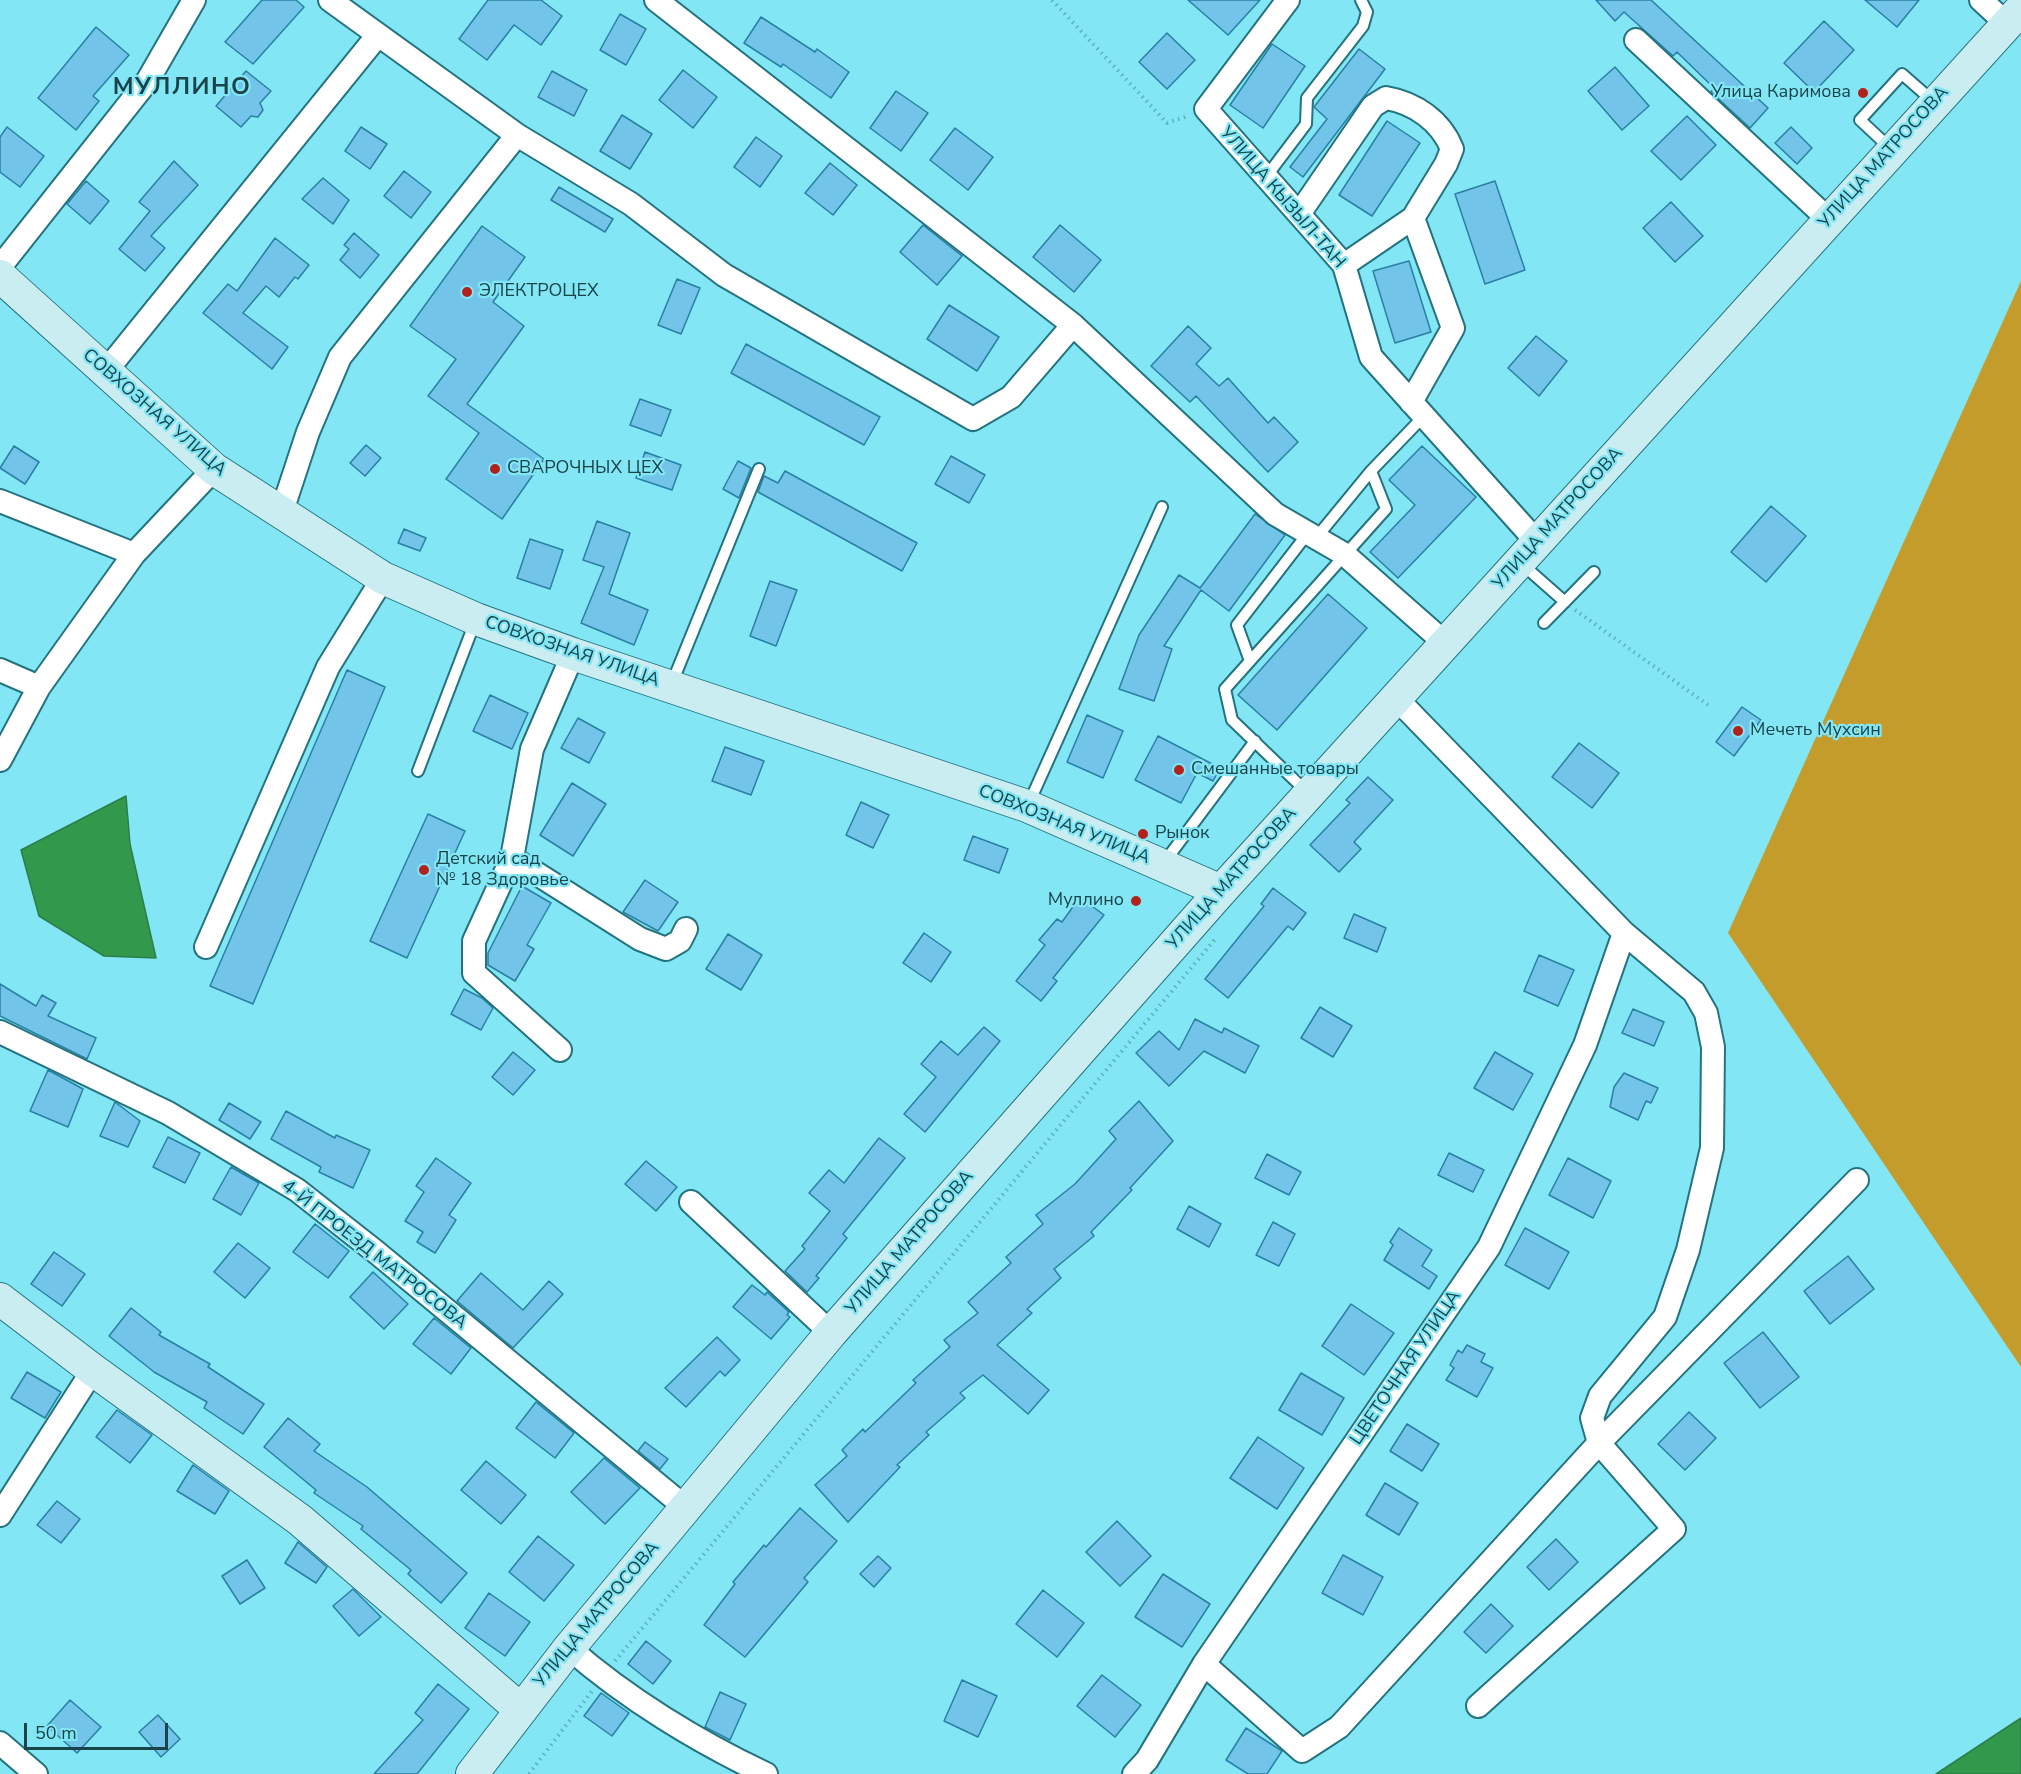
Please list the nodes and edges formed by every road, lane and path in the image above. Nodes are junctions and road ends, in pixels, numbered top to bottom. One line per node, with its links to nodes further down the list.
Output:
1 (194, 0): 20 (street)
2 (330, 0): 9 (street)
3 (656, 0): 22 (street)
4 (1052, 0): 12 (path)
5 (1288, 0): 12 (street, УЛИЦА КЫЗЫЛ-ТАН)
6 (1361, 0): 15 (lane)
7 (1981, 0): 8 (street)
8 (2014, 16): 11 (main road, УЛИЦА МАТРОСОВА)
9 (378, 35): 13 (street); 23 (street)
10 (1636, 40): 18 (street)
11 (1935, 103): 14 (main road, УЛИЦА МАТРОСОВА); 14 (lane)
12 (1206, 110): 15 (street, УЛИЦА КЫЗЫЛ-ТАН)
13 (517, 135): 22 (street); 30 (street)
14 (1892, 150): 18 (main road, УЛИЦА МАТРОСОВА)
15 (1266, 177): 16 (street, УЛИЦА КЫЗЫЛ-ТАН)
16 (1299, 214): 17 (street); 19 (street, УЛИЦА КЫЗЫЛ-ТАН)
17 (1413, 218): 19 (street); 24 (street)
18 (1829, 220): 32 (main road, УЛИЦА МАТРОСОВА)
19 (1344, 264): 24 (street, УЛИЦА КЫЗЫЛ-ТАН)
20 (0, 267)
21 (0, 276): 23 (main road, СОВХОЗНАЯ УЛИЦА)
22 (1073, 326): 31 (street)
23 (106, 371): 25 (main road, СОВХОЗНАЯ УЛИЦА)
24 (1417, 409): 27 (lane); 32 (street, УЛИЦА КЫЗЫЛ-ТАН)
25 (214, 469): 30 (main road, СОВХОЗНАЯ УЛИЦА); 33 (street)
26 (759, 469): 44 (lane)
27 (1371, 471): 31 (lane); 34 (lane)
28 (0, 501): 33 (street)
29 (1162, 507): 52 (lane)
30 (281, 514): 36 (main road, СОВХОЗНАЯ УЛИЦА)
31 (1312, 536): 34 (street); 42 (lane)
32 (1528, 552): 37 (lane); 40 (main road, УЛИЦА МАТРОСОВА)
33 (134, 554): 45 (street)
34 (1344, 554): 40 (street); 42 (lane)
35 (1594, 572): 37 (lane)
36 (383, 578): 38 (main road, СОВХОЗНАЯ УЛИЦА); 59 (street)
37 (1564, 602): 39 (lane); 47 (path)
38 (477, 619): 41 (main road, СОВХОЗНАЯ УЛИЦА); 50 (lane)
39 (1544, 623)
40 (1445, 643): 46 (main road, УЛИЦА МАТРОСОВА)
41 (573, 654): 44 (main road, СОВХОЗНАЯ УЛИЦА); 53 (street)
42 (1250, 661): 48 (lane)
43 (0, 670): 45 (street)
44 (670, 686): 52 (main road, СОВХОЗНАЯ УЛИЦА)
45 (39, 687): 49 (street)
46 (1396, 698): 51 (main road, УЛИЦА МАТРОСОВА); 58 (street)
47 (1711, 707)
48 (1255, 741): 51 (lane); 54 (lane)
49 (0, 760)
50 (418, 771)
51 (1309, 794): 55 (main road, УЛИЦА МАТРОСОВА)
52 (1028, 806): 54 (main road, СОВХОЗНАЯ УЛИЦА)
53 (512, 858): 56 (street); 61 (street)
54 (1163, 865): 55 (main road, СОВХОЗНАЯ УЛИЦА)
55 (1221, 891): 65 (main road, УЛИЦА МАТРОСОВА)
56 (686, 929)
57 (1221, 931): 72 (path)
58 (1624, 933): 67 (street); 71 (street, ЦВЕТОЧНАЯ УЛИЦА)
59 (206, 947)
60 (0, 1032): 68 (street, 4-Й ПРОЕЗД МАТРОСОВА)
61 (560, 1050)
62 (1857, 1180): 67 (street)
63 (691, 1202): 65 (street)
64 (0, 1299): 66 (main road)
65 (831, 1333): 68 (main road, УЛИЦА МАТРОСОВА)
66 (93, 1370): 69 (street); 74 (main road)
67 (1599, 1443): 71 (street); 73 (street)
68 (686, 1508): 70 (main road, УЛИЦА МАТРОСОВА)
69 (0, 1515)
70 (569, 1648): 72 (street); 74 (main road, УЛИЦА МАТРОСОВА)
71 (1204, 1664): 80 (street, ЦВЕТОЧНАЯ УЛИЦА)
72 (602, 1677): 78 (path); 79 (street)
73 (1478, 1706)
74 (520, 1708): 77 (main road, УЛИЦА МАТРОСОВА)
75 (0, 1743): 76 (street)
76 (36, 1774)
77 (472, 1774)
78 (529, 1774)
79 (766, 1774)
80 (1134, 1774)

